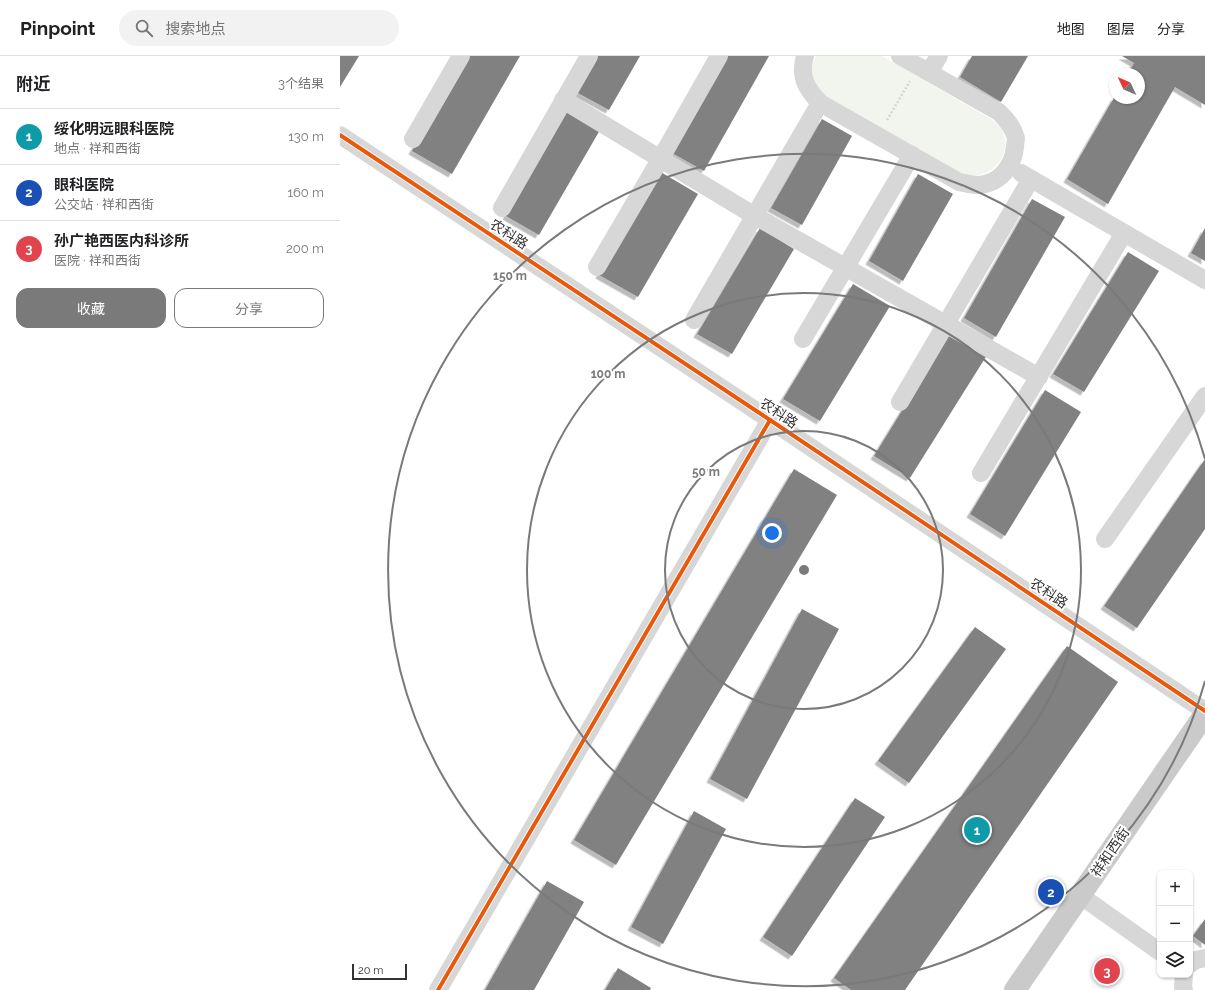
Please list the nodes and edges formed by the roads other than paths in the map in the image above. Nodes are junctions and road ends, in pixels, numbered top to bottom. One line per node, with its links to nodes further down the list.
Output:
1 (461, 56): 11 (street)
2 (589, 56): 8 (street)
3 (719, 56): 13 (street)
4 (805, 56): 9 (street)
5 (900, 56): 7 (street)
6 (939, 56): 7 (street)
7 (924, 69): 14 (street)
8 (563, 100): 13 (street); 16 (street)
9 (820, 103): 12 (street); 17 (street)
10 (340, 135): 28 (street, 农科路)
11 (413, 139)
12 (912, 155): 14 (street); 20 (street)
13 (661, 158): 17 (street); 19 (street)
14 (1010, 167): 15 (street)
15 (1031, 180): 18 (street); 23 (street)
16 (502, 208)
17 (755, 216): 20 (street); 22 (street)
18 (1124, 233): 21 (street); 25 (street)
19 (596, 267)
20 (846, 267): 23 (street); 24 (street)
21 (1205, 280)
22 (694, 320)
23 (946, 324): 25 (street); 27 (street)
24 (803, 340)
25 (1039, 377): 29 (street)
26 (1205, 396): 30 (street)
27 (900, 402)
28 (770, 420): 31 (street, 农科路); 38 (street)
29 (981, 473)
30 (1105, 538)
31 (1205, 711)
32 (1205, 714): 33 (main road, 祥和西街)
33 (1081, 896): 34 (street); 39 (main road, 祥和西街)
34 (1157, 950)
35 (1205, 958): 36 (street)
36 (1193, 962)
37 (1184, 978): 40 (street)
38 (438, 990)
39 (1015, 990)
40 (1184, 990)

